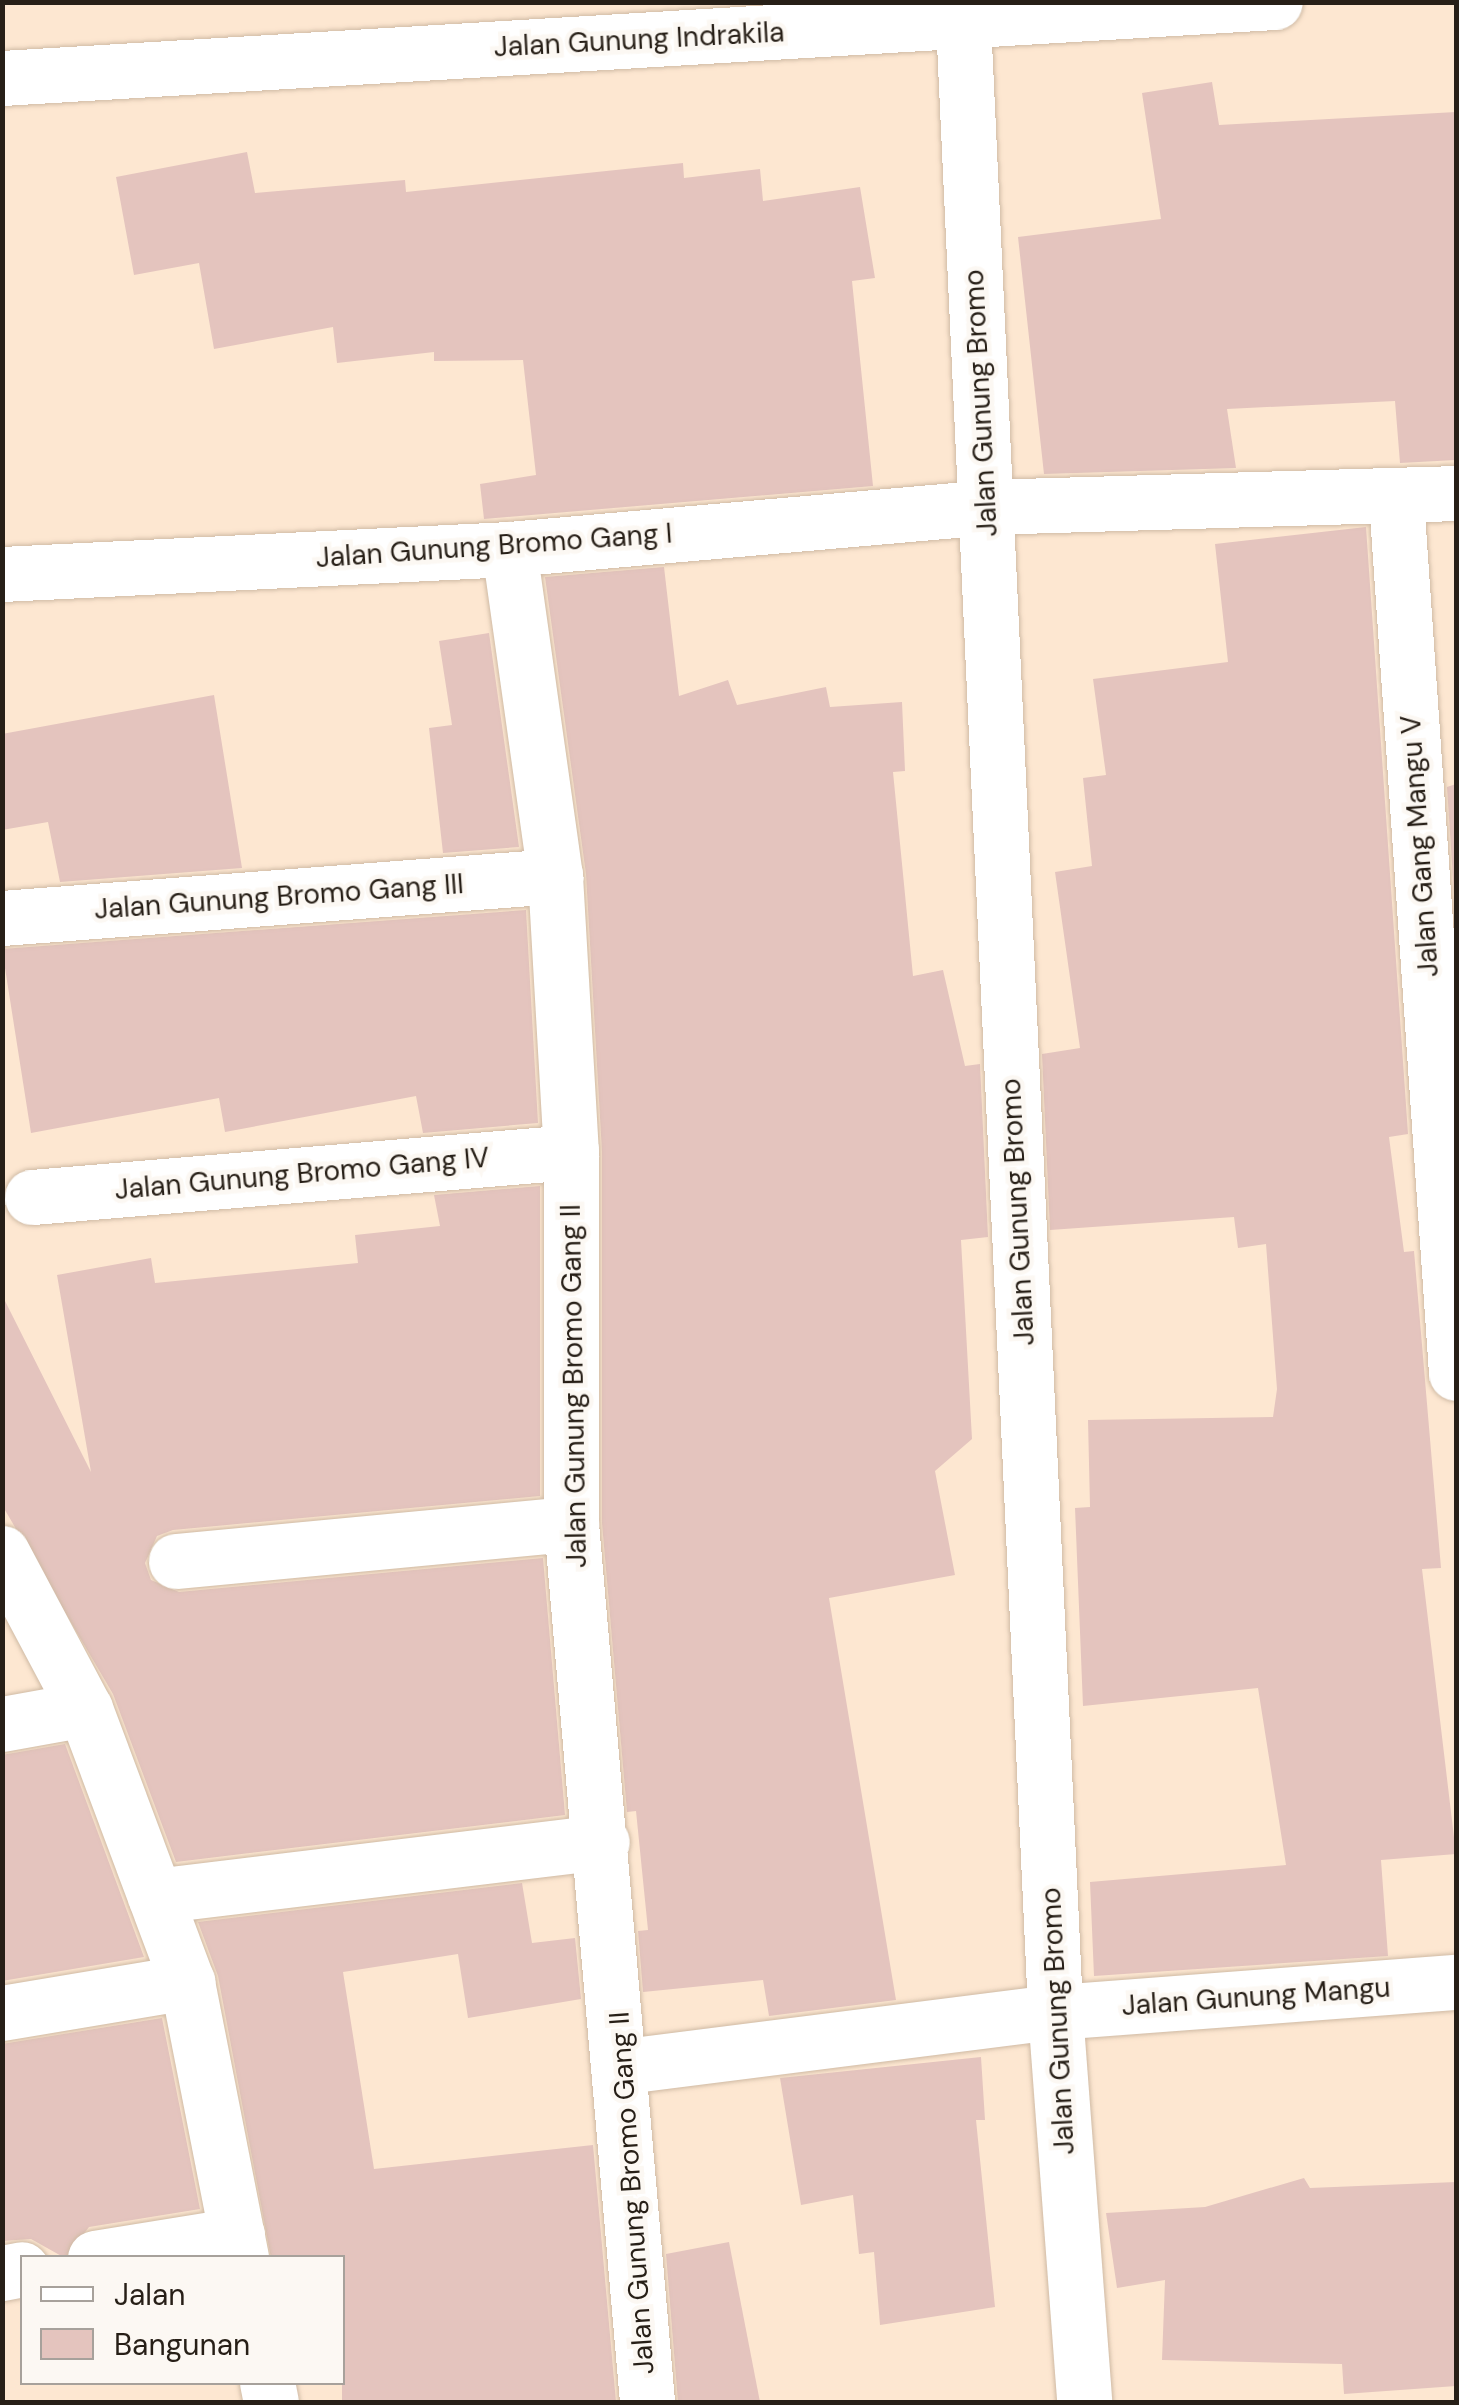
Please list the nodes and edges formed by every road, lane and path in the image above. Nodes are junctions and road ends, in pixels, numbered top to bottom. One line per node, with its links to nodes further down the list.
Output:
1 (1275, 2): 2 (street, Jalan Gunung Indrakila)
2 (1053, 9): 3 (street, Jalan Gunung Indrakila)
3 (963, 21): 4 (street, Jalan Gunung Indrakila); 7 (street, Jalan Gunung Bromo)
4 (2, 78)
5 (1456, 493): 6 (street, Jalan Gunung Bromo Gang I)
6 (1396, 499): 7 (street, Jalan Gunung Bromo Gang I); 14 (street, Jalan Gang Mangu V)
7 (986, 508): 8 (street, Jalan Gunung Bromo Gang I); 25 (street, Jalan Gunung Bromo)
8 (510, 549): 9 (street, Jalan Gunung Bromo Gang I); 10 (street, Jalan Gunung Bromo Gang II)
9 (2, 574)
10 (555, 876): 11 (street, Jalan Gunung Bromo Gang III); 12 (street, Jalan Gunung Bromo Gang II)
11 (2, 918)
12 (571, 1152): 13 (street, Jalan Gunung Bromo Gang IV); 16 (street, Jalan Gunung Bromo Gang II)
13 (32, 1197)
14 (1453, 1262): 15 (street, Jalan Gang Mangu V)
15 (1456, 1373)
16 (571, 1524): 18 (street); 21 (street, Jalan Gunung Bromo Gang II)
17 (2, 1553): 19 (street)
18 (176, 1561)
19 (85, 1708): 20 (street); 22 (street)
20 (2, 1724)
21 (602, 1842): 22 (street); 27 (street, Jalan Gunung Bromo Gang II)
22 (155, 1896): 23 (street)
23 (186, 1982): 26 (street); 28 (street)
24 (1456, 1982): 25 (street, Jalan Gunung Mangu)
25 (1055, 2012): 27 (street, Jalan Gunung Mangu); 31 (street, Jalan Gunung Bromo)
26 (2, 2013)
27 (625, 2066): 30 (street, Jalan Gunung Bromo Gang II)
28 (239, 2246): 29 (street)
29 (132, 2255)
30 (647, 2402)
31 (1084, 2402)

